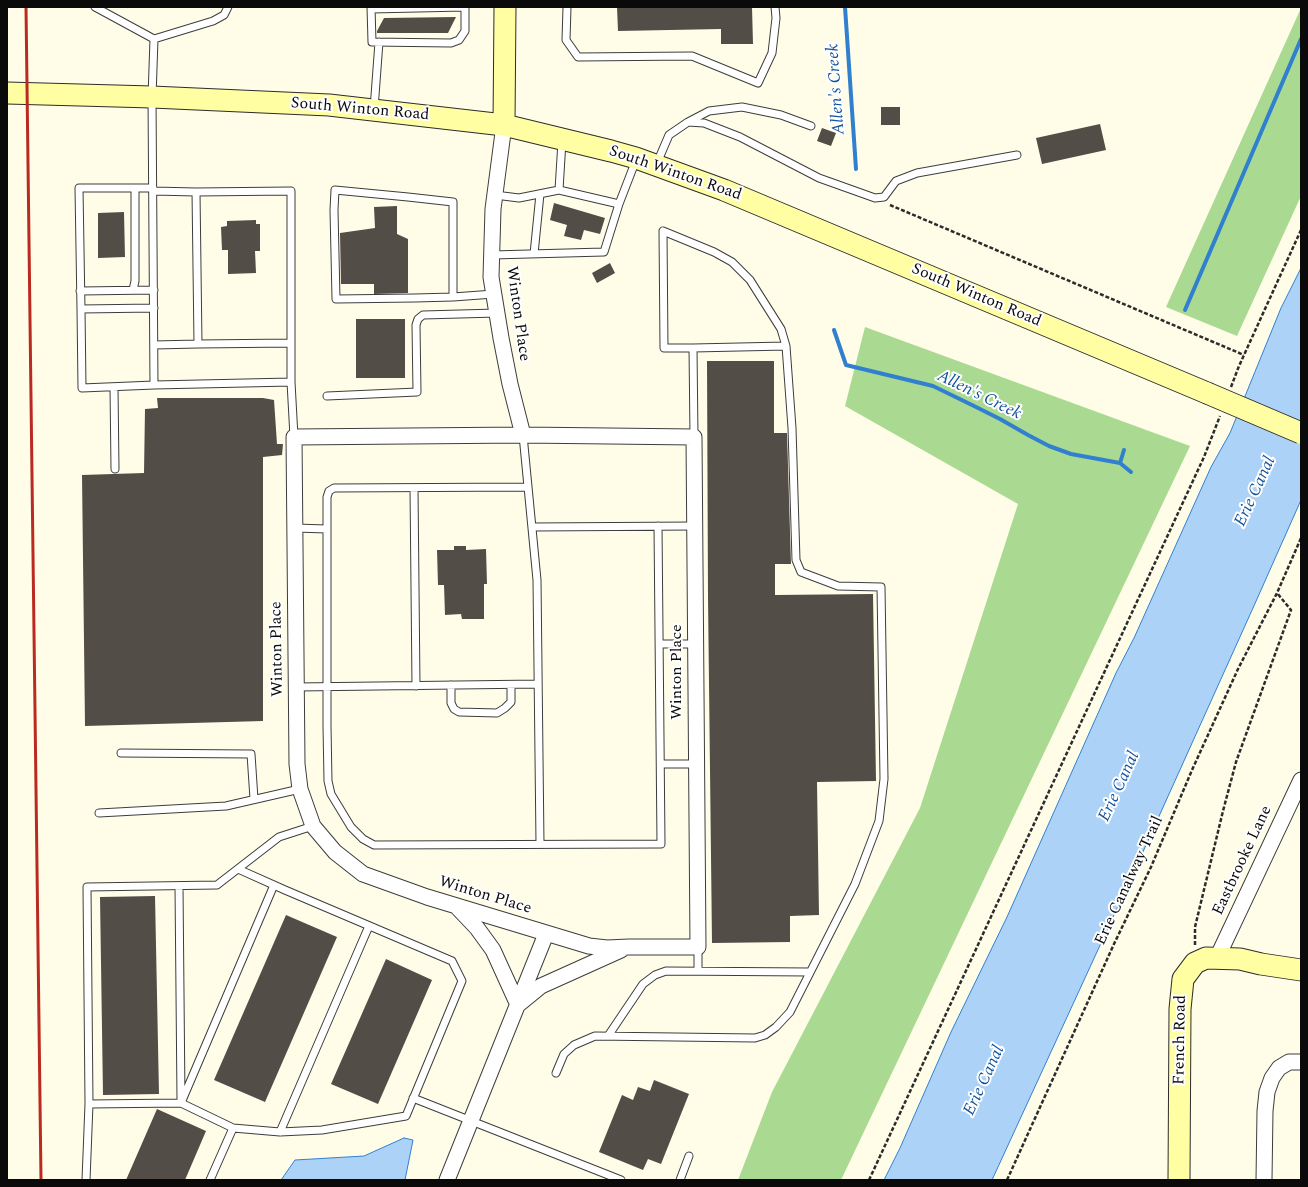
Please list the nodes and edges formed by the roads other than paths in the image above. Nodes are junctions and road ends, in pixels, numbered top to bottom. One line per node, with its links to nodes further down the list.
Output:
1 (95, 7): 10 (lane)
2 (228, 7): 10 (lane)
3 (456, 7): 4 (lane); 9 (lane)
4 (465, 7): 11 (lane)
5 (505, 7): 16 (main road)
6 (567, 7): 7 (lane)
7 (775, 7)
8 (371, 8): 9 (lane); 11 (lane)
9 (379, 8)
10 (154, 38): 13 (lane)
11 (380, 42): 14 (lane)
12 (7, 93): 13 (main road, South Winton Road)
13 (152, 97): 14 (main road, South Winton Road); 23 (lane)
14 (374, 110): 16 (main road, South Winton Road)
15 (688, 122): 17 (lane); 19 (lane); 21 (lane)
16 (504, 125): 18 (main road, South Winton Road); 27 (street, Winton Place)
17 (811, 126)
18 (562, 139): 20 (main road, South Winton Road); 24 (lane)
19 (1017, 155)
20 (636, 158): 21 (main road, South Winton Road); 28 (lane)
21 (656, 166): 48 (main road, South Winton Road, bridge)
22 (135, 188): 23 (lane); 31 (lane); 33 (lane)
23 (153, 189): 25 (lane); 32 (lane)
24 (559, 190): 26 (lane); 28 (lane)
25 (196, 192): 39 (lane); 40 (lane)
26 (540, 194): 27 (lane); 29 (lane)
27 (495, 195): 30 (street, Winton Place)
28 (619, 204): 29 (lane)
29 (534, 254): 30 (lane)
30 (492, 255): 34 (street, Winton Place)
31 (133, 290): 32 (lane); 33 (lane)
32 (154, 290): 36 (lane)
33 (80, 291): 37 (lane)
34 (494, 294): 35 (lane); 38 (street, Winton Place)
35 (453, 297): 35 (lane)
36 (154, 308): 37 (lane); 41 (lane)
37 (80, 309): 46 (lane)
38 (497, 313): 47 (lane); 49 (street, Winton Place)
39 (291, 343): 40 (lane); 44 (lane)
40 (198, 344): 41 (lane)
41 (154, 345): 45 (lane)
42 (786, 346): 43 (lane); 43 (lane); 88 (lane)
43 (693, 348): 51 (lane)
44 (291, 382): 45 (lane); 50 (lane)
45 (154, 385): 46 (lane)
46 (114, 387): 52 (lane)
47 (328, 396)
48 (1301, 433)
49 (523, 435): 50 (street); 51 (street); 53 (lane)
50 (294, 437): 58 (street, Winton Place)
51 (694, 437): 56 (street, Winton Place)
52 (115, 469)
53 (528, 487): 54 (lane); 57 (lane)
54 (414, 488): 59 (lane); 65 (lane)
55 (658, 526): 56 (lane); 57 (lane); 60 (lane)
56 (694, 526): 61 (street, Winton Place)
57 (532, 527): 63 (lane)
58 (295, 528): 59 (lane); 66 (street, Winton Place)
59 (327, 529): 67 (lane)
60 (660, 644): 61 (lane); 69 (lane)
61 (696, 644): 70 (street, Winton Place)
62 (511, 684): 63 (lane); 64 (lane); 64 (lane)
63 (538, 684): 76 (lane)
64 (451, 685): 65 (lane)
65 (416, 686): 67 (lane)
66 (297, 687): 67 (lane); 72 (street, Winton Place)
67 (327, 687): 76 (lane)
68 (121, 753): 73 (lane)
69 (661, 764): 70 (lane); 76 (lane)
70 (696, 764): 84 (street, Winton Place)
71 (1301, 780): 85 (street, Eastbrooke Lane)
72 (300, 789): 73 (lane); 75 (street, Winton Place)
73 (254, 799): 74 (lane)
74 (99, 813)
75 (313, 826): 77 (lane); 80 (street, Winton Place)
76 (540, 844)
77 (238, 868): 78 (lane); 79 (lane)
78 (274, 885): 81 (lane); 94 (lane)
79 (179, 886): 94 (lane); 95 (lane)
80 (456, 907): 82 (street, Winton Place); 89 (street)
81 (369, 926): 93 (lane); 98 (lane)
82 (546, 934): 83 (street, Winton Place); 89 (street, Winton Place)
83 (629, 947): 84 (street, Winton Place); 89 (street)
84 (698, 947): 87 (lane)
85 (1217, 958): 86 (main road); 105 (main road, French Road)
86 (1301, 970)
87 (698, 971): 88 (lane); 90 (lane)
88 (810, 972): 90 (lane)
89 (518, 1005): 96 (street, Winton Place)
90 (608, 1036): 92 (lane)
91 (1301, 1062): 106 (street)
92 (556, 1073)
93 (413, 1098): 96 (lane); 98 (lane)
94 (181, 1103): 95 (lane); 97 (lane)
95 (89, 1104): 100 (lane)
96 (472, 1121): 102 (street, Winton Place); 103 (lane)
97 (233, 1128): 98 (lane); 101 (lane)
98 (280, 1132)
99 (689, 1156): 104 (lane)
100 (86, 1180)
101 (210, 1180)
102 (447, 1180)
103 (621, 1180)
104 (680, 1180)
105 (1179, 1180)
106 (1264, 1180)

